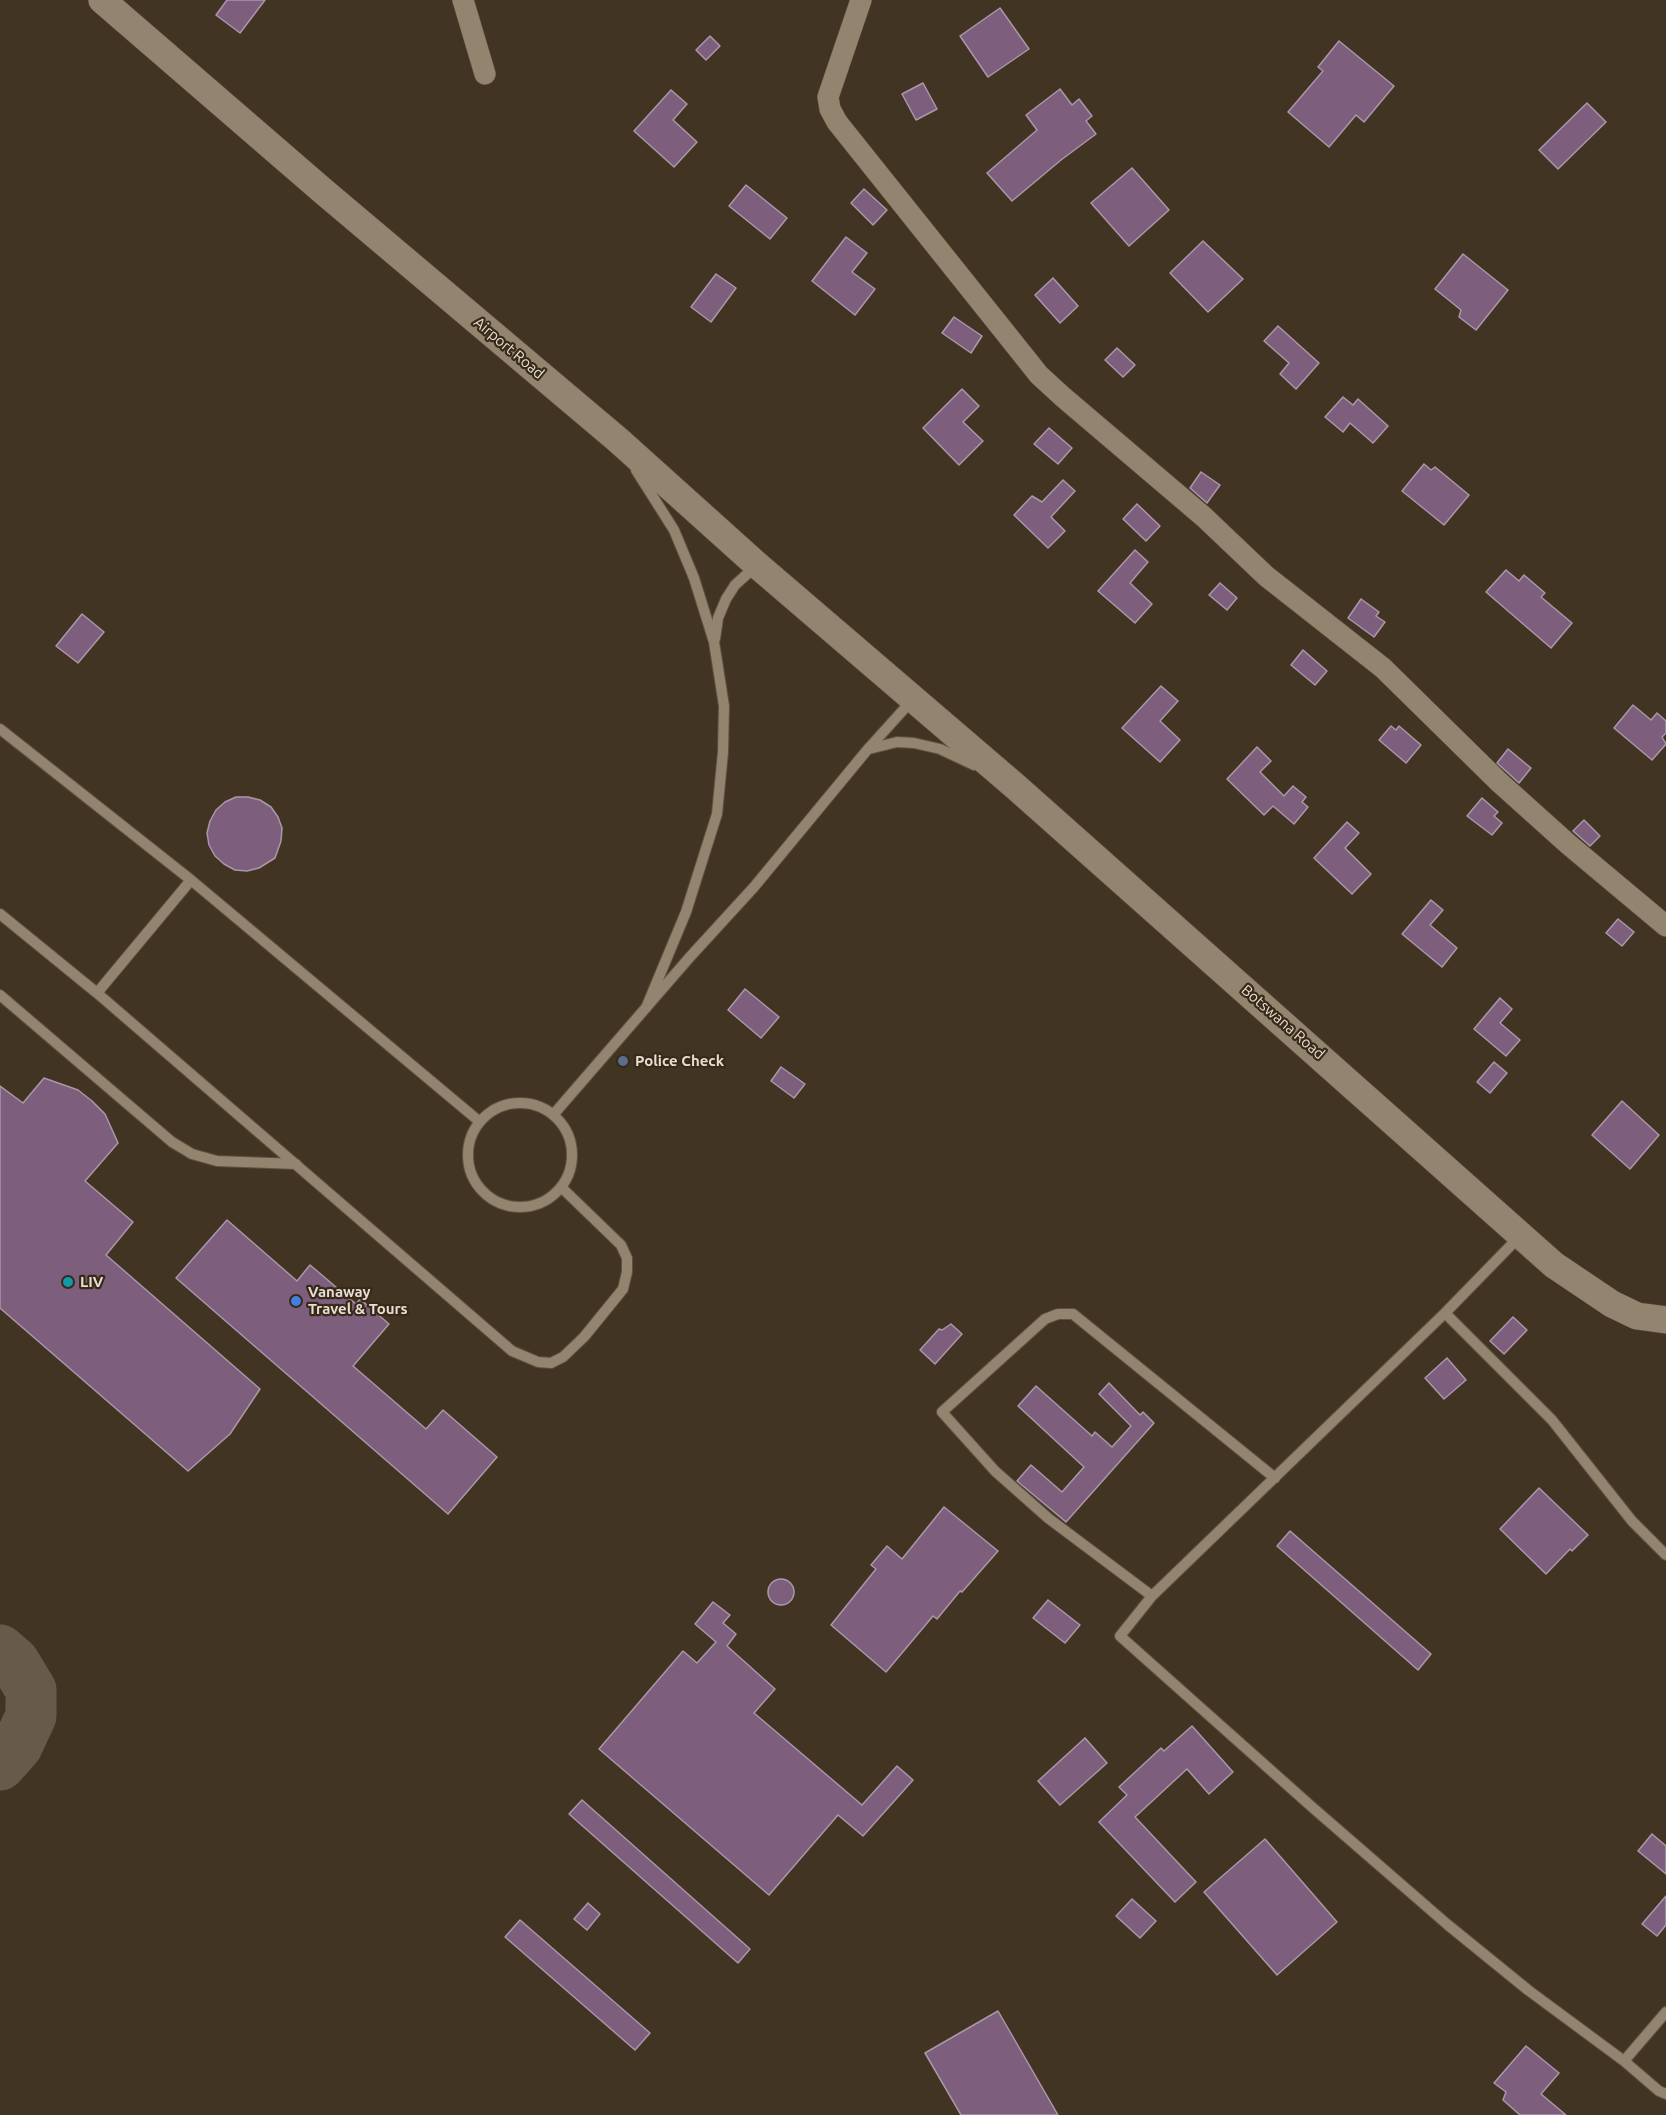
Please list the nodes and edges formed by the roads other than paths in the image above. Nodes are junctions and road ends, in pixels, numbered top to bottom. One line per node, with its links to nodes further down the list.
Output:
1 (102, 0): 5 (street, Airport Road)
2 (463, 0): 4 (street)
3 (861, 0): 14 (street)
4 (485, 74)
5 (618, 441): 6 (street, Airport Road); 7 (lane)
6 (757, 565): 7 (lane); 8 (street, Airport Road)
7 (714, 642): 17 (lane)
8 (914, 698): 10 (lane); 11 (street, Botswana Road)
9 (0, 729): 12 (lane)
10 (868, 749): 11 (lane); 17 (lane)
11 (1016, 787): 22 (street, Botswana Road)
12 (191, 880): 15 (lane); 19 (lane)
13 (0, 914): 15 (lane)
14 (1666, 926)
15 (97, 993): 20 (lane)
16 (0, 995): 20 (lane)
17 (646, 1008): 18 (lane)
18 (553, 1115): 19 (lane); 21 (lane)
19 (480, 1122): 21 (lane)
20 (296, 1164): 21 (lane)
21 (561, 1187)
22 (1521, 1234): 23 (lane); 24 (street, Botswana Road)
23 (1445, 1313): 25 (lane); 26 (lane)
24 (1666, 1320)
25 (1275, 1478): 27 (lane); 27 (lane)
26 (1666, 1555)
27 (1152, 1596): 29 (lane)
28 (1666, 2012): 29 (lane)
29 (1624, 2061): 30 (lane)
30 (1666, 2094)

